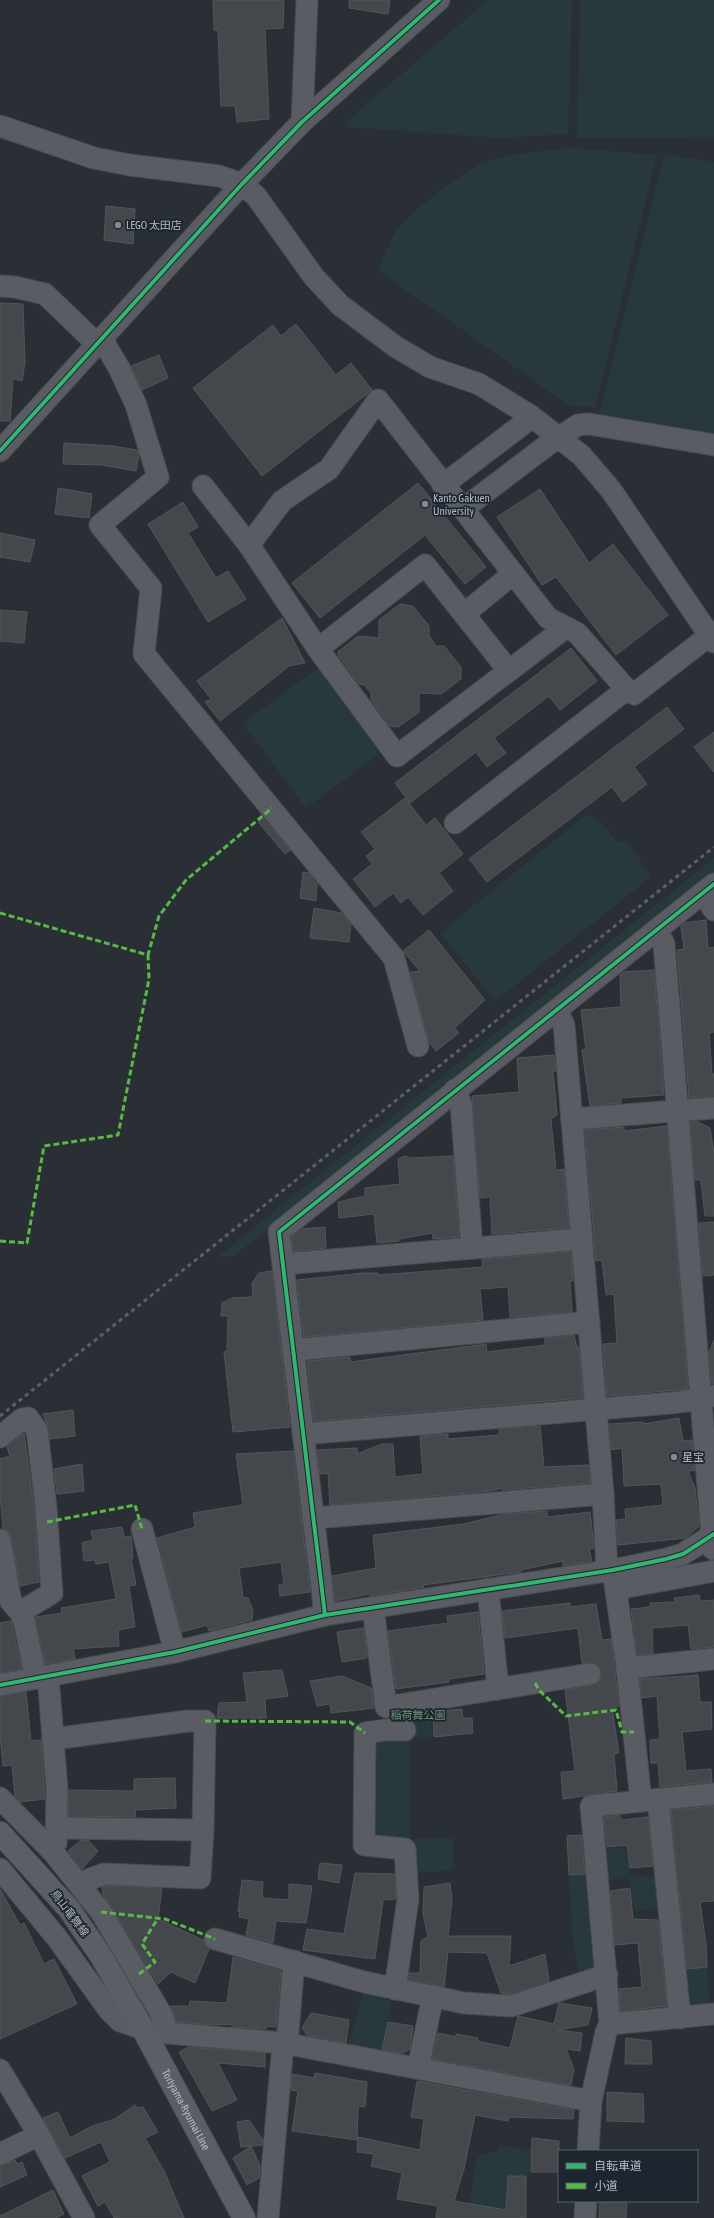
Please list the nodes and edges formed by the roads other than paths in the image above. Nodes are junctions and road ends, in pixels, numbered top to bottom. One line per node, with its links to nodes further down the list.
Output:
1 (307, 0): 3 (street)
2 (438, 0): 3 (street)
3 (302, 122): 5 (street)
4 (0, 126): 5 (street)
5 (242, 184): 7 (street); 8 (street)
6 (0, 286): 7 (street)
7 (100, 342): 11 (street); 27 (street)
8 (531, 416): 9 (street); 12 (street)
9 (558, 438): 10 (street); 14 (street); 19 (street)
10 (714, 445)
11 (0, 451)
12 (443, 485): 14 (street); 15 (street)
13 (203, 486): 15 (street)
14 (463, 509): 16 (street)
15 (249, 545): 20 (street)
16 (513, 574): 17 (street); 18 (street)
17 (464, 614): 20 (street); 21 (street)
18 (565, 628): 21 (street); 22 (street)
19 (713, 636): 22 (street)
20 (318, 649): 21 (street)
21 (509, 671)
22 (626, 689): 23 (street)
23 (455, 823)
24 (710, 896): 25 (street)
25 (657, 930): 26 (street); 30 (street)
26 (557, 1010): 28 (street); 31 (street)
27 (418, 1046)
28 (455, 1090): 33 (street); 34 (street)
29 (714, 1108): 30 (street)
30 (677, 1111): 31 (street); 37 (street)
31 (572, 1119): 32 (street)
32 (582, 1239): 33 (street); 35 (street)
33 (472, 1248): 34 (street)
34 (283, 1264): 36 (street)
35 (589, 1322): 36 (street); 38 (street)
36 (293, 1350): 39 (street)
37 (707, 1397): 38 (street); 45 (street)
38 (596, 1408): 39 (street); 41 (street)
39 (303, 1434): 42 (street)
40 (0, 1437): 50 (street)
41 (603, 1494): 42 (street); 47 (street)
42 (314, 1518): 51 (street)
43 (142, 1529): 52 (street)
44 (0, 1540): 50 (street)
45 (713, 1541): 47 (street)
46 (714, 1571): 47 (street)
47 (612, 1576): 48 (street); 54 (street)
48 (488, 1589): 49 (street); 58 (street)
49 (373, 1608): 51 (street); 59 (street)
50 (20, 1612): 56 (street)
51 (325, 1615): 52 (street)
52 (176, 1652): 56 (street)
53 (713, 1665): 54 (street)
54 (627, 1668): 63 (street)
55 (590, 1674): 58 (street)
56 (42, 1677): 57 (street); 60 (street)
57 (0, 1685)
58 (498, 1689): 59 (street)
59 (386, 1707): 73 (street)
60 (53, 1739): 64 (street); 65 (street)
61 (714, 1794): 63 (street)
62 (0, 1798): 67 (street)
63 (649, 1800): 72 (street); 76 (street)
64 (56, 1828): 65 (street); 67 (street)
65 (203, 1830): 69 (street)
66 (0, 1833): 78 (main road, Toriyama-Ryumai Line)
67 (53, 1852): 69 (street)
68 (0, 1869): 78 (street)
69 (79, 1883): 79 (street)
70 (215, 1939): 71 (street)
71 (294, 1961): 73 (street); 80 (street)
72 (607, 1975): 74 (street); 77 (street)
73 (395, 1989): 74 (street)
74 (433, 1996): 81 (street)
75 (714, 2014): 76 (street)
76 (680, 2018): 77 (street)
77 (610, 2024): 83 (street)
78 (143, 2029): 79 (street); 89 (main road, Toriyama-Ryumai Line)
79 (167, 2033): 80 (street)
80 (285, 2043): 81 (street); 90 (street)
81 (418, 2068): 83 (street)
82 (0, 2070): 84 (street)
83 (591, 2101): 85 (street)
84 (39, 2135): 86 (street); 88 (street)
85 (588, 2150)
86 (0, 2154)
87 (586, 2202): 91 (street)
88 (84, 2218)
89 (244, 2218)
90 (268, 2218)
91 (585, 2218)

